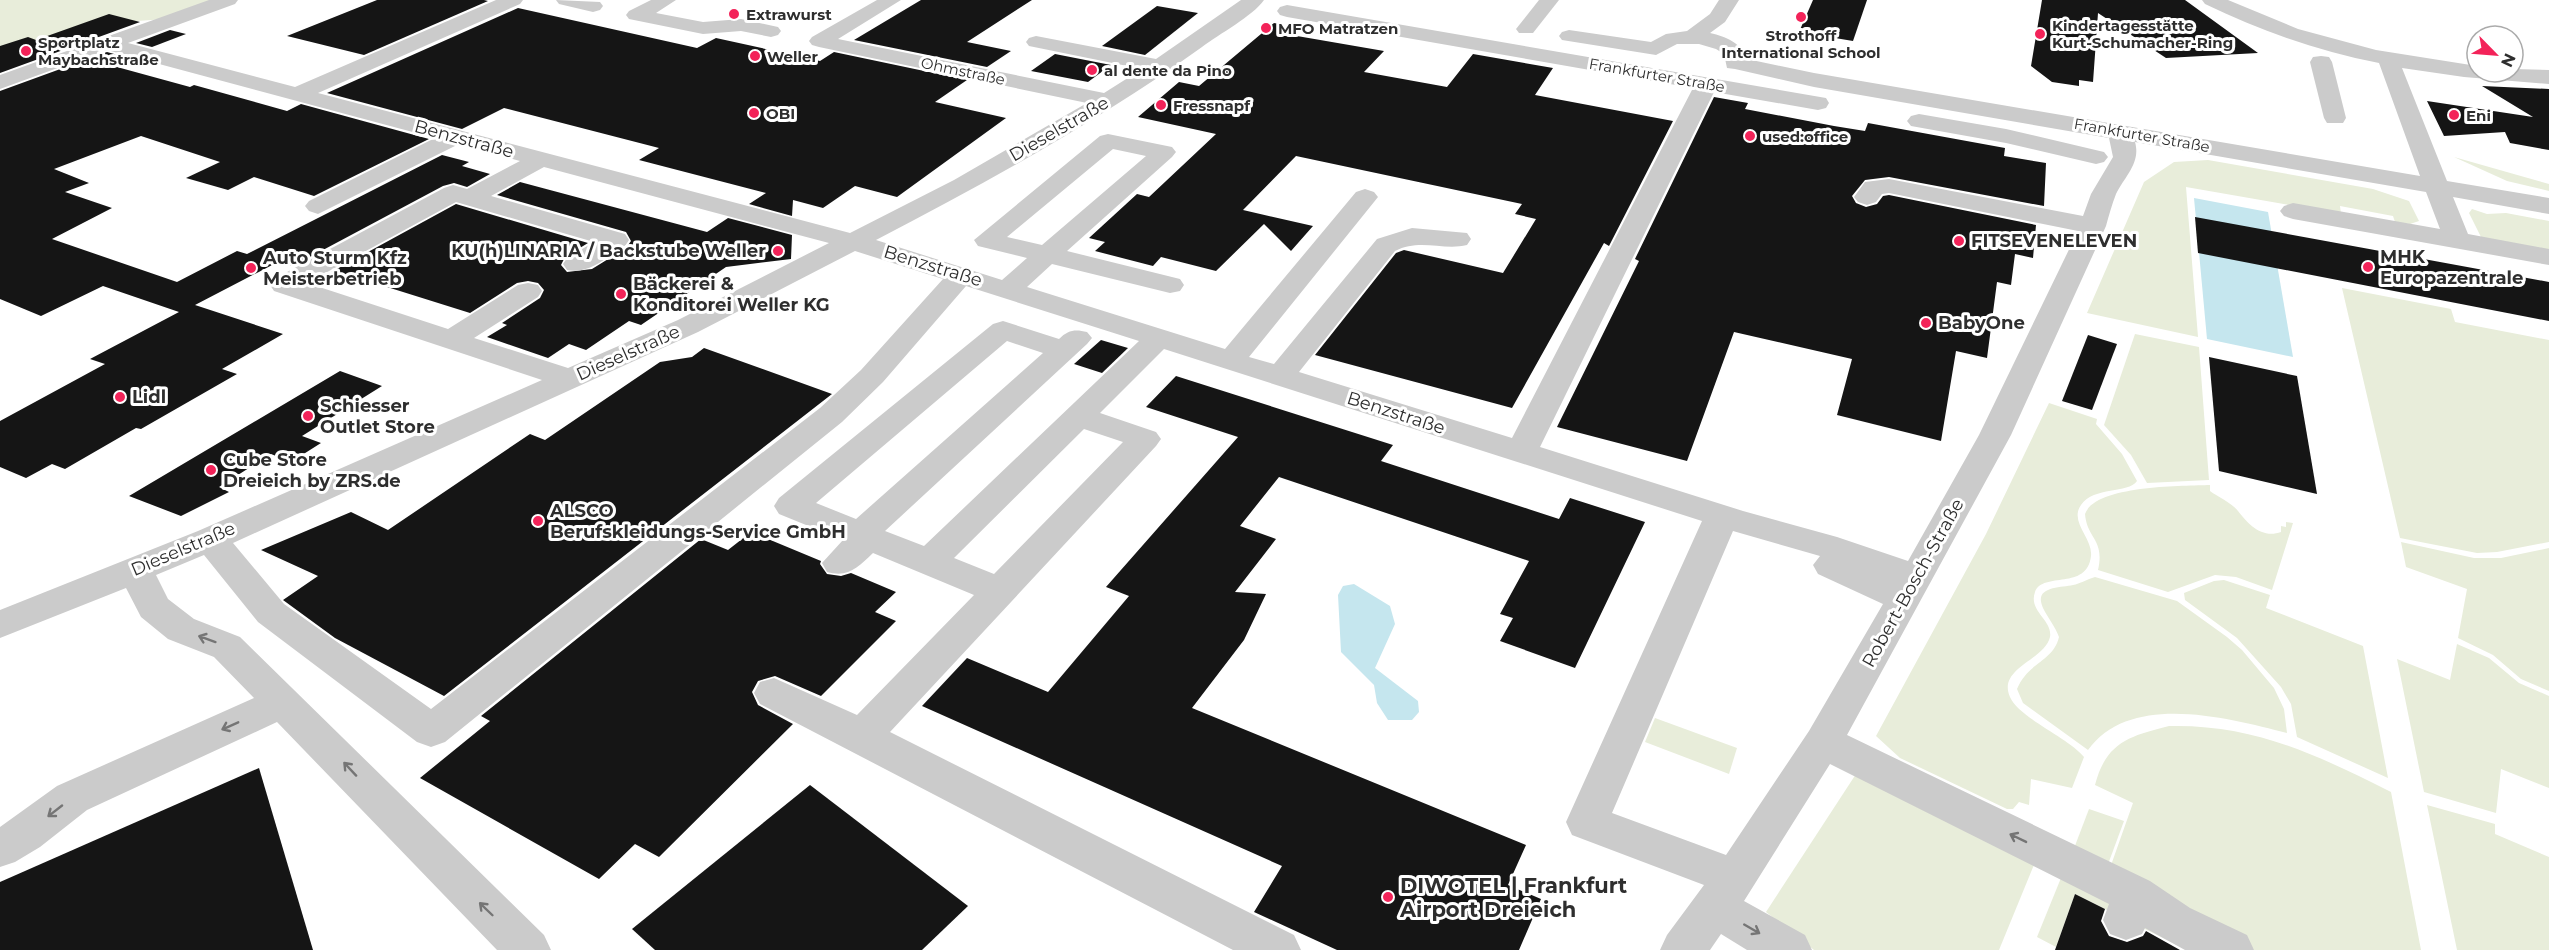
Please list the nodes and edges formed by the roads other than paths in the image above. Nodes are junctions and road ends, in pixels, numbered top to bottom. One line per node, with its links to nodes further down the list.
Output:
1 (228, 0): 19 (street)
2 (513, 0): 28 (street)
3 (566, 0): 10 (street)
4 (666, 0): 15 (street)
5 (891, 0): 29 (street, Ohmstraße)
6 (1254, 0): 24 (street, Dieselstraße)
7 (1550, 0): 14 (street)
8 (1729, 0): 12 (street)
9 (2212, 0): 21 (street)
10 (593, 6)
11 (1287, 11): 27 (street, Frankfurter Straße)
12 (1718, 18): 16 (street); 18 (street)
13 (1503, 25): 14 (street, Frankfurter Straße)
14 (1526, 29): 20 (street, Frankfurter Straße)
15 (771, 32)
16 (1692, 37): 18 (street); 20 (street)
17 (1036, 42): 24 (street)
18 (1719, 42): 23 (street)
19 (107, 44): 26 (street); 28 (street, Benzstraße)
20 (1656, 49): 23 (street)
21 (2388, 59): 25 (street); 37 (street)
22 (2321, 62): 33 (street)
23 (1735, 63): 31 (street, Frankfurter Straße)
24 (1161, 67): 29 (street, Dieselstraße)
25 (2549, 77)
26 (0, 82)
27 (1707, 83): 30 (street, Frankfurter Straße); 67 (street)
28 (295, 95): 35 (street, Benzstraße)
29 (1108, 101): 51 (street, Dieselstraße)
30 (1836, 106)
31 (2017, 114): 34 (street, Frankfurter Straße); 38 (street)
32 (1904, 118): 38 (street, Frankfurter Straße)
33 (2336, 118)
34 (2117, 131): 36 (street, Frankfurter Straße); 38 (street); 42 (street, Robert-Bosch-Straße)
35 (455, 137): 39 (street, Benzstraße); 47 (street)
36 (2191, 144): 40 (street, Frankfurter Straße); 42 (street)
37 (2424, 149): 40 (street); 41 (street); 46 (street)
38 (2096, 157): 42 (street)
39 (541, 159): 45 (street); 51 (street, Benzstraße)
40 (2333, 168): 41 (street, Frankfurter Straße)
41 (2437, 186): 46 (street, Frankfurter Straße); 50 (street)
42 (2106, 195): 44 (street); 74 (street, Robert-Bosch-Straße)
43 (1365, 197): 63 (street)
44 (1867, 197)
45 (469, 198): 54 (street); 61 (street)
46 (2549, 205)
47 (318, 206)
48 (2293, 211): 50 (street)
49 (1458, 239): 64 (street)
50 (2457, 241): 53 (street)
51 (855, 242): 55 (street, Benzstraße); 65 (street, Dieselstraße)
52 (1048, 255): 52 (street); 56 (street); 57 (street)
53 (2549, 257)
54 (577, 264)
55 (961, 275): 57 (street, Benzstraße); 70 (street)
56 (1170, 285)
57 (1006, 290): 59 (street, Benzstraße)
58 (528, 291): 61 (street)
59 (1098, 319): 60 (street, Benzstraße); 62 (street)
60 (1159, 338): 63 (street, Benzstraße); 66 (street)
61 (451, 340): 65 (street)
62 (1064, 350): 69 (street); 69 (street)
63 (1231, 360): 64 (street, Benzstraße)
64 (1280, 376): 67 (street, Benzstraße)
65 (570, 379): 70 (street, Dieselstraße)
66 (1080, 417): 71 (street); 75 (street)
67 (1521, 452): 68 (street, Benzstraße)
68 (1735, 520): 74 (street, Benzstraße); 82 (street)
69 (864, 536): 71 (street); 72 (street)
70 (210, 538): 73 (street, Dieselstraße)
71 (929, 562): 75 (street)
72 (840, 563)
73 (135, 570): 76 (street, Dieselstraße); 78 (street, one-way to 73)
74 (1910, 588): 80 (street, Robert-Bosch-Straße)
75 (999, 591): 79 (street)
76 (0, 625)
77 (774, 693): 79 (street)
78 (283, 702): 81 (street, one-way to 81); 83 (street, one-way to 78)
79 (862, 736): 84 (street)
80 (1823, 742): 82 (street, Robert-Bosch-Straße); 87 (street, one-way to 80)
81 (0, 849)
82 (1725, 893): 85 (street, Robert-Bosch-Straße); 86 (street, one-way to 86)
83 (528, 950)
84 (1278, 950)
85 (1683, 950)
86 (1789, 950)
87 (2231, 950)

